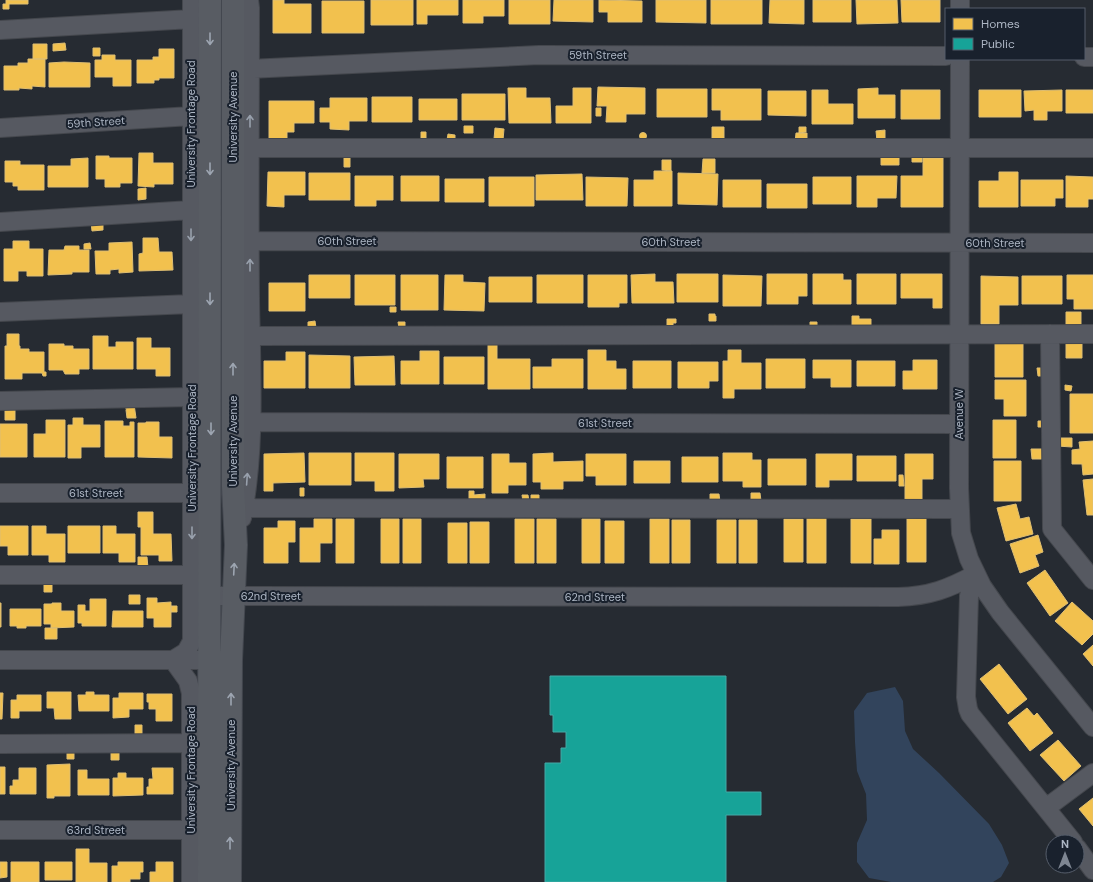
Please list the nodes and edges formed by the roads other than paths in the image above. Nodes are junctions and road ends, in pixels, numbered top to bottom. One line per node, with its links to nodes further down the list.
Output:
1 (233, 0): 32 (main road, University Avenue, one-way to 1)
2 (249, 0): 7 (street)
3 (196, 5): 4 (street); 8 (street, University Frontage Road); 37 (main road, University Avenue, one-way to 37)
4 (0, 30)
5 (945, 56): 7 (street, 59th Street)
6 (960, 60): 12 (street, Avenue W)
7 (250, 69): 10 (street, one-way to 7)
8 (191, 116): 9 (street, 59th Street); 13 (street, University Frontage Road)
9 (0, 128)
10 (250, 148): 12 (street); 15 (street)
11 (1093, 148): 12 (street)
12 (960, 149): 16 (street, Avenue W)
13 (191, 210): 14 (street); 18 (street, University Frontage Road, one-way to 18)
14 (0, 222)
15 (250, 241): 16 (street, 60th Street); 23 (street, one-way to 15)
16 (960, 243): 17 (street, 60th Street); 20 (street, Avenue W)
17 (1093, 243)
18 (191, 304): 19 (street); 24 (street, University Frontage Road)
19 (0, 312)
20 (959, 333): 21 (street); 23 (street); 27 (street, Avenue W)
21 (1050, 334): 22 (street); 36 (street)
22 (1093, 334)
23 (250, 336): 26 (street)
24 (192, 397): 25 (street); 29 (street, University Frontage Road)
25 (0, 401)
26 (251, 422): 27 (street, 61st Street); 30 (street, one-way to 26)
27 (959, 424): 31 (street, Avenue W)
28 (0, 493): 29 (street, 61st Street)
29 (192, 493): 35 (street, University Frontage Road, one-way to 35)
30 (244, 508): 31 (street); 32 (street)
31 (960, 509): 33 (street, Avenue W)
32 (236, 544): 38 (main road, University Avenue, one-way to 32)
33 (976, 574): 38 (street, 62nd Street); 43 (street, Avenue W); 47 (street)
34 (0, 575): 35 (street)
35 (192, 575): 40 (street, University Frontage Road)
36 (1093, 580)
37 (210, 596): 38 (street, 62nd Street); 41 (main road, University Avenue)
38 (233, 596): 41 (main road, University Avenue)
39 (0, 660): 40 (street)
40 (173, 660): 41 (street); 44 (street, University Frontage Road)
41 (220, 660): 42 (main road, University Avenue); 55 (main road, University Avenue, one-way to 41)
42 (210, 688): 44 (street); 54 (main road, University Avenue)
43 (1093, 727)
44 (191, 743): 45 (street); 49 (street, University Frontage Road)
45 (0, 744)
46 (1093, 773): 47 (street)
47 (1046, 808): 50 (street)
48 (0, 830): 49 (street, 63rd Street)
49 (191, 830): 53 (street, University Frontage Road)
50 (1067, 834)
51 (1085, 859): 52 (street)
52 (1093, 870)
53 (191, 882)
54 (209, 882)
55 (230, 882)

